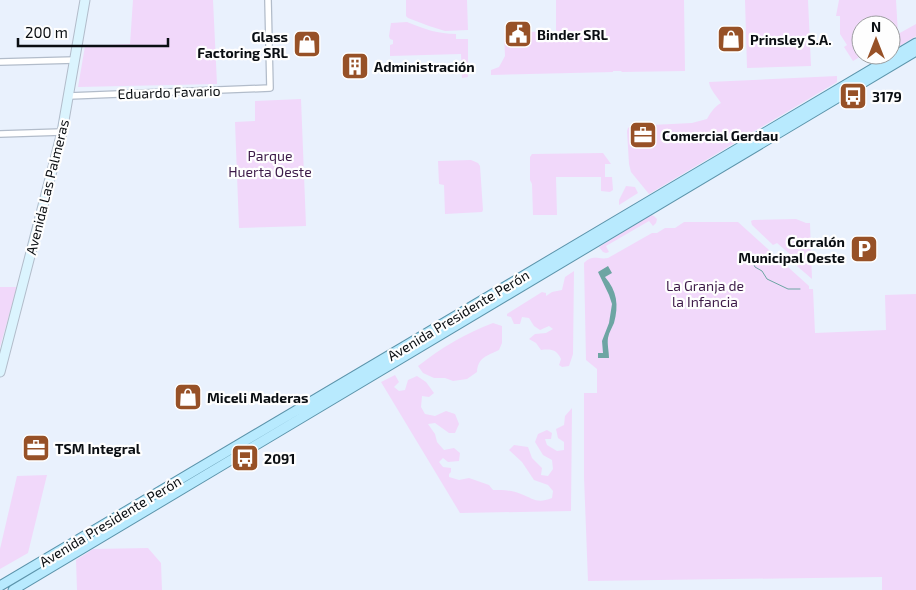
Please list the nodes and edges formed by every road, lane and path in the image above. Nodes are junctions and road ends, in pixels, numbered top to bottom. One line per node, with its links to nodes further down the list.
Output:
1 (85, 0): 5 (main road, Avenida Las Palmeras)
2 (268, 0): 7 (street, Eduardo Favario)
3 (916, 43): 11 (main road, Avenida Presidente Perón)
4 (916, 51): 12 (main road, Avenida Presidente Perón)
5 (75, 60): 6 (street); 7 (main road, Avenida Las Palmeras)
6 (0, 62)
7 (68, 96): 8 (main road, Avenida Las Palmeras)
8 (62, 132): 9 (street); 10 (main road, Avenida Las Palmeras)
9 (0, 134)
10 (0, 372)
11 (0, 586)
12 (13, 590)

